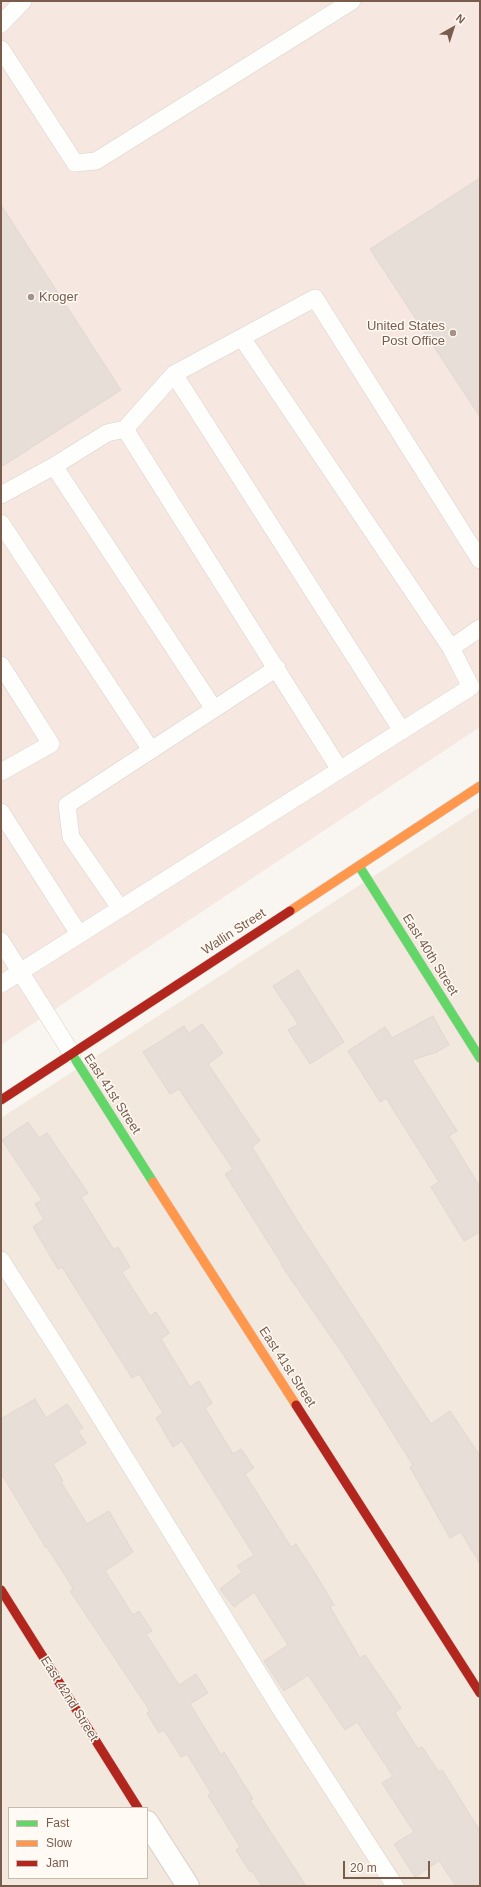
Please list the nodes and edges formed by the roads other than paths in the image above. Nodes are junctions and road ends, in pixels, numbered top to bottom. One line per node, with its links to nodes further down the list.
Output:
1 (23, 1): 3 (lane)
2 (352, 1): 4 (lane)
3 (1, 24)
4 (1, 48)
5 (242, 338): 6 (lane); 11 (lane); 13 (lane)
6 (174, 374): 7 (lane); 17 (lane)
7 (125, 429): 8 (lane); 15 (lane)
8 (54, 466): 9 (lane); 16 (lane)
9 (1, 495)
10 (1, 523): 18 (lane)
11 (480, 560)
12 (480, 628): 13 (lane)
13 (451, 648): 17 (lane)
14 (1, 665): 20 (lane)
15 (277, 668): 16 (lane); 19 (lane)
16 (214, 709): 18 (lane)
17 (402, 731): 19 (lane)
18 (152, 750): 24 (lane)
19 (340, 770): 24 (lane)
20 (1, 772)
21 (480, 786): 23 (street, Wallin Street)
22 (1, 812): 25 (lane)
23 (359, 866): 29 (street, Wallin Street); 30 (street, East 40th Street)
24 (120, 908): 25 (lane)
25 (79, 934): 27 (lane)
26 (1, 941): 27 (lane)
27 (20, 972): 28 (lane); 29 (lane)
28 (1, 984)
29 (72, 1054): 31 (street, Wallin Street); 34 (street, East 41st Street)
30 (480, 1058)
31 (1, 1100)
32 (1, 1260): 38 (lane)
33 (1, 1590): 35 (street, East 42nd Street)
34 (480, 1693)
35 (137, 1807)
36 (148, 1824): 37 (street)
37 (188, 1886)
38 (395, 1886)

